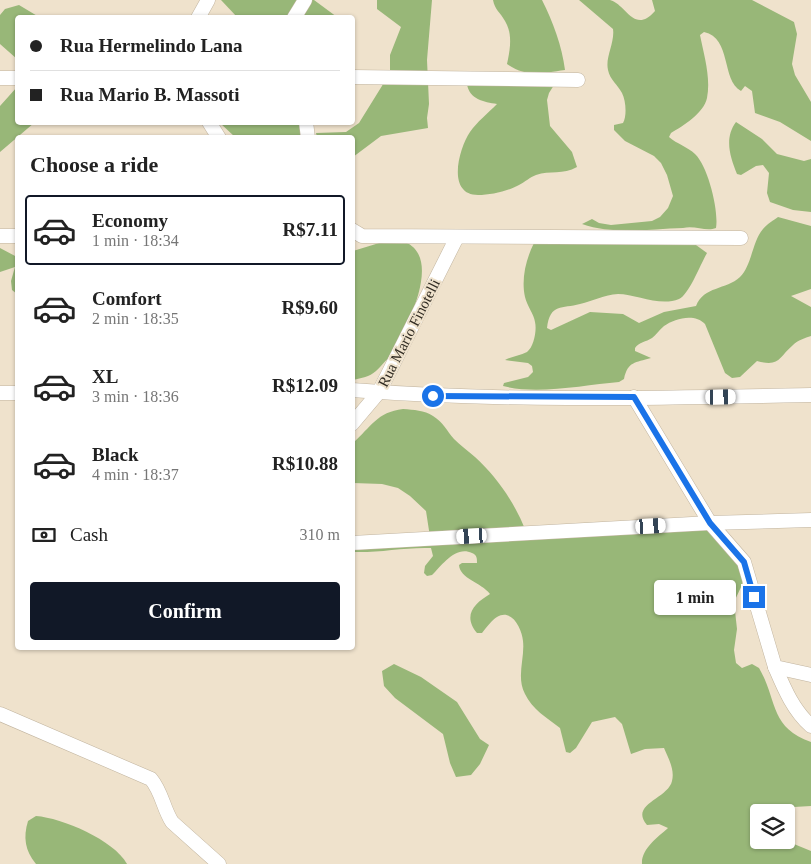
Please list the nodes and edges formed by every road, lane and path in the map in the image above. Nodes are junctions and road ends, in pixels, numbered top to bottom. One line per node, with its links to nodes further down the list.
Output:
1 (208, 0): 3 (street)
2 (305, 0): 4 (street)
3 (200, 15)
4 (296, 15)
5 (355, 77): 8 (street)
6 (0, 78): 7 (street)
7 (15, 78)
8 (578, 80)
9 (356, 234): 12 (street)
10 (0, 236): 11 (street)
11 (15, 236)
12 (457, 237): 13 (street); 15 (street, Rua Mario Finotelli)
13 (741, 238)
14 (355, 390): 15 (street)
15 (379, 392): 19 (street); 20 (street, Rua Mario Finotelli)
16 (0, 393): 17 (street)
17 (15, 393)
18 (811, 395): 19 (street)
19 (634, 397): 22 (street)
20 (355, 420)
21 (811, 520): 22 (street)
22 (710, 523): 23 (street); 24 (street)
23 (355, 543)
24 (775, 667): 25 (street); 27 (street)
25 (811, 675)
26 (0, 714): 28 (street)
27 (811, 726)
28 (219, 864)

